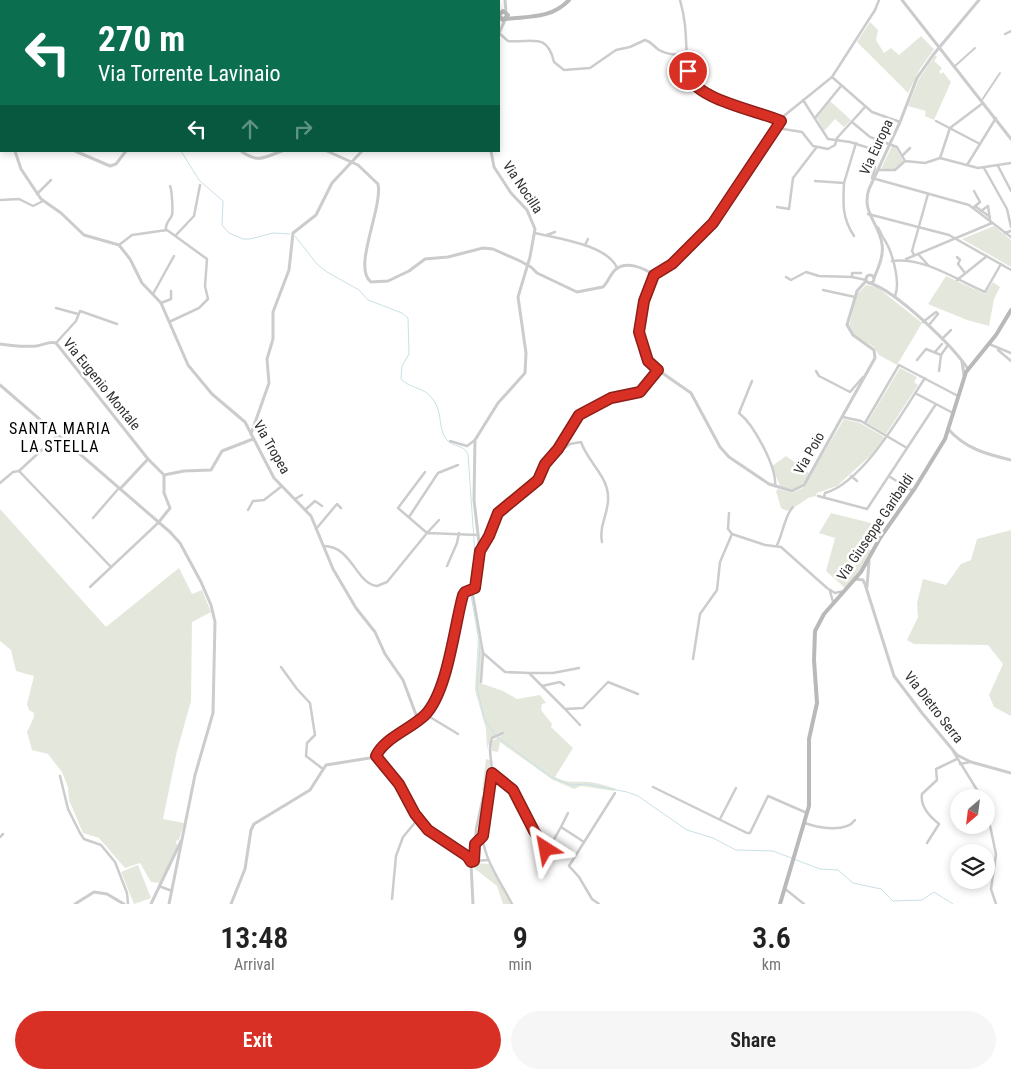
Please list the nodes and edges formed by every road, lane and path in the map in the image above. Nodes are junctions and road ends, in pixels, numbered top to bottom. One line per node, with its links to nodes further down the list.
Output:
1 (505, 0): 7 (street)
2 (569, 0): 8 (main road)
3 (680, 0): 17 (street)
4 (879, 0): 20 (street)
5 (902, 0): 15 (street)
6 (979, 0): 15 (street, Via Europa)
7 (501, 14): 8 (main road); 9 (main road); 10 (street)
8 (520, 17): 9 (main road)
9 (506, 19): 10 (street)
10 (502, 25): 11 (street)
11 (500, 30)
12 (1011, 31): 14 (street)
13 (500, 34): 17 (street)
14 (1005, 34)
15 (940, 46): 18 (street); 30 (street, Via Europa)
16 (975, 48): 18 (street)
17 (688, 54): 27 (street)
18 (955, 66): 23 (street)
19 (1000, 73): 23 (street)
20 (832, 77): 21 (street); 22 (street)
21 (841, 86): 24 (street); 25 (street)
22 (803, 100): 25 (street); 27 (street)
23 (983, 101): 26 (street); 32 (street)
24 (865, 107): 29 (street); 30 (street)
25 (814, 118): 34 (street)
26 (996, 118): 33 (street); 37 (street)
27 (781, 121): 31 (street)
28 (936, 121): 32 (street)
29 (852, 122): 34 (street); 36 (street)
30 (900, 122): 36 (street, Via Europa)
31 (777, 128): 38 (street); 112 (street)
32 (950, 128): 37 (street); 49 (street)
33 (1011, 139)
34 (837, 140): 35 (street); 38 (street)
35 (856, 143): 58 (street); 61 (street)
36 (891, 143): 48 (street); 56 (street, Via Europa)
37 (980, 144): 53 (street)
38 (816, 148): 70 (street)
39 (910, 148): 48 (street)
40 (15, 152): 66 (street)
41 (77, 152): 42 (street)
42 (125, 152)
43 (243, 152): 44 (street)
44 (279, 152)
45 (329, 152): 51 (street)
46 (361, 152): 51 (street)
47 (491, 152): 81 (street, Via Nocilla)
48 (902, 156): 50 (street)
49 (940, 158): 50 (street); 53 (street)
50 (905, 161): 56 (street)
51 (353, 162): 101 (street); 163 (street)
52 (1010, 164): 54 (street); 57 (street)
53 (967, 165): 55 (street)
54 (998, 166): 55 (street); 65 (street)
55 (984, 168): 78 (street)
56 (878, 170): 58 (street, Via Europa)
57 (1011, 170)
58 (874, 179): 67 (street); 73 (street, Via Europa)
59 (51, 180): 66 (street)
60 (815, 181): 61 (street)
61 (844, 183): 86 (street)
62 (200, 185): 83 (street)
63 (170, 186): 79 (street)
64 (974, 191): 71 (street)
65 (1011, 191)
66 (37, 194): 69 (street)
67 (928, 194): 71 (street); 77 (street)
68 (0, 200): 69 (street)
69 (43, 201): 92 (street)
70 (777, 206)
71 (974, 207): 72 (street); 75 (street)
72 (981, 210): 74 (street); 74 (street)
73 (869, 214): 76 (street); 77 (street); 103 (street)
74 (990, 217): 75 (street)
75 (991, 222): 82 (street); 87 (street)
76 (876, 224): 90 (street)
77 (919, 227): 84 (street); 94 (street)
78 (1011, 229): 82 (street)
79 (166, 230): 83 (street); 92 (street)
80 (555, 232): 85 (street)
81 (535, 233): 85 (street); 104 (street, Via Nocilla)
82 (1005, 233): 88 (street)
83 (176, 235): 128 (street)
84 (950, 235): 87 (street); 91 (street)
85 (546, 236): 93 (street)
86 (854, 236)
87 (957, 238): 91 (street); 97 (street)
88 (1011, 238)
89 (588, 239): 93 (street)
90 (884, 239): 102 (street)
91 (950, 241): 95 (street)
92 (119, 245): 121 (street, Via Tropea)
93 (585, 245): 107 (street)
94 (912, 252): 95 (street); 98 (street)
95 (916, 255): 98 (street); 106 (street)
96 (174, 256): 121 (street)
97 (987, 256): 105 (street); 111 (street)
98 (910, 257): 100 (street)
99 (957, 257): 111 (street)
100 (905, 260): 102 (street); 106 (street)
101 (520, 261): 104 (street); 108 (street)
102 (892, 261): 123 (street)
103 (880, 263): 115 (street); 116 (street)
104 (528, 264): 107 (street); 108 (street, Via Nocilla)
105 (1001, 264): 109 (street); 117 (street)
106 (928, 265): 117 (street)
107 (617, 268): 112 (street)
108 (526, 270): 167 (street, Via Nocilla)
109 (1011, 270)
110 (861, 273): 114 (street)
111 (966, 273): 117 (street)
112 (654, 275): 148 (street)
113 (786, 277): 114 (street)
114 (852, 277): 116 (street)
115 (874, 279): 116 (street); 119 (street)
116 (868, 280): 119 (street); 122 (street, Via Poio)
117 (957, 280)
118 (822, 290): 122 (street)
119 (883, 290): 123 (street)
120 (171, 291): 124 (street)
121 (154, 294): 124 (street, Via Tropea)
122 (855, 297): 151 (street, Via Poio)
123 (894, 298): 129 (street)
124 (161, 304): 128 (street, Via Tropea)
125 (56, 308): 127 (street)
126 (1011, 310): 137 (main road, Via Giuseppe Garibaldi)
127 (78, 314): 130 (street); 134 (street)
128 (169, 322): 163 (street, Via Tropea)
129 (923, 322): 131 (street); 131 (street)
130 (117, 324)
131 (928, 326): 133 (street)
132 (951, 330): 133 (street)
133 (942, 338): 138 (street)
134 (56, 343): 135 (street, Via Eugenio Montale); 171 (street, Via Eugenio Montale)
135 (0, 344)
136 (942, 344): 140 (street)
137 (988, 344): 139 (street); 146 (main road, Via Giuseppe Garibaldi)
138 (948, 345): 142 (street); 143 (street)
139 (997, 349): 141 (street); 145 (street)
140 (935, 352): 142 (street); 144 (street)
141 (1011, 353)
142 (941, 355): 150 (street)
143 (960, 357): 146 (street); 147 (street); 152 (street)
144 (917, 360)
145 (1011, 361)
146 (971, 364): 147 (main road, Via Giuseppe Garibaldi)
147 (968, 369): 152 (main road, Via Giuseppe Garibaldi)
148 (658, 370): 170 (street); 182 (street, Via Poio)
149 (816, 371): 151 (street)
150 (939, 371)
151 (865, 377): 160 (street, Via Poio)
152 (964, 377): 157 (main road, Via Giuseppe Garibaldi)
153 (925, 378): 156 (street); 157 (street); 161 (street)
154 (752, 381): 182 (street)
155 (0, 384): 164 (street)
156 (915, 393): 158 (street); 165 (street)
157 (958, 396): 159 (main road, Via Giuseppe Garibaldi)
158 (936, 404): 159 (street); 169 (street)
159 (953, 413): 162 (main road, Via Giuseppe Garibaldi)
160 (842, 417): 161 (street); 182 (street, Via Poio)
161 (865, 424): 165 (street)
162 (948, 429): 172 (street); 184 (main road, Via Giuseppe Garibaldi)
163 (251, 434): 166 (street, Via Tropea)
164 (58, 435): 174 (street); 183 (street)
165 (887, 436): 169 (street); 177 (street)
166 (253, 439): 176 (street); 181 (street, Via Tropea)
167 (475, 440): 168 (street); 203 (street)
168 (450, 441)
169 (907, 448): 178 (street)
170 (558, 449): 204 (street); 207 (street)
171 (148, 459): 176 (street, Via Eugenio Montale); 183 (street)
172 (1011, 460)
173 (458, 465): 195 (street)
174 (20, 471): 180 (street); 210 (street)
175 (424, 472): 195 (street)
176 (164, 476): 198 (street)
177 (851, 476): 179 (street); 187 (street)
178 (890, 476): 184 (street); 187 (street)
179 (857, 481)
180 (0, 483)
181 (282, 486): 188 (street, Via Tropea); 192 (street)
182 (775, 486)
183 (120, 489): 196 (street); 198 (street)
184 (913, 490): 208 (main road, Via Giuseppe Garibaldi)
185 (302, 495): 188 (street)
186 (818, 496): 187 (street)
187 (824, 497)
188 (295, 500): 193 (street, Via Tropea)
189 (322, 506): 193 (street)
190 (794, 507): 205 (street)
191 (341, 508): 199 (street)
192 (248, 510)
193 (306, 510): 199 (street, Via Tropea)
194 (729, 513): 202 (street)
195 (409, 517): 200 (street)
196 (93, 518)
197 (439, 520): 200 (street)
198 (158, 523): 210 (street); 255 (street)
199 (316, 529): 206 (street, Via Tropea)
200 (428, 533): 201 (street); 206 (street)
201 (459, 534): 203 (street); 209 (street)
202 (732, 534): 205 (street); 220 (street)
203 (478, 535): 207 (street)
204 (602, 542)
205 (777, 545): 218 (street)
206 (324, 546): 230 (street, Via Tropea)
207 (480, 551): 216 (street)
208 (870, 557): 211 (main road, Via Giuseppe Garibaldi); 212 (street)
209 (447, 566)
210 (111, 567): 215 (street)
211 (861, 572): 212 (street); 213 (main road, Via Giuseppe Garibaldi); 214 (street)
212 (866, 576): 217 (street)
213 (855, 580): 214 (street); 218 (main road, Via Giuseppe Garibaldi)
214 (862, 580): 217 (street)
215 (90, 587)
216 (470, 590): 219 (street); 229 (street)
217 (868, 590): 234 (street, Via Dietro Serra)
218 (836, 596): 249 (main road, Via Giuseppe Garibaldi)
219 (483, 654): 223 (street); 224 (street)
220 (693, 659)
221 (281, 667): 239 (street)
222 (579, 668): 223 (street)
223 (529, 673): 226 (street)
224 (481, 682)
225 (564, 685): 226 (street)
226 (542, 686): 228 (street)
227 (638, 694): 228 (street)
228 (565, 709): 231 (street)
229 (425, 714): 230 (street); 233 (street)
230 (418, 720): 235 (street)
231 (580, 725)
232 (503, 733): 240 (street)
233 (458, 734)
234 (952, 750): 236 (street); 237 (street, Via Dietro Serra)
235 (376, 756): 239 (street); 250 (street)
236 (957, 759): 238 (street); 259 (street)
237 (971, 762): 238 (street); 241 (street, Via Dietro Serra)
238 (960, 764): 245 (street)
239 (323, 769): 275 (street)
240 (492, 773): 254 (street); 257 (street)
241 (1011, 773)
242 (60, 776): 272 (street)
243 (653, 787): 251 (street)
244 (736, 788): 251 (street)
245 (976, 789)
246 (615, 793): 258 (street)
247 (483, 797): 260 (street)
248 (568, 813): 254 (street)
249 (807, 813): 251 (street); 253 (main road, Via Giuseppe Garibaldi)
250 (418, 819): 262 (street); 270 (street)
251 (720, 819)
252 (856, 820): 253 (street)
253 (805, 823): 268 (main road, Via Giuseppe Garibaldi)
254 (561, 827): 258 (street)
255 (185, 828): 263 (street); 264 (street)
256 (992, 834): 281 (street)
257 (483, 836): 260 (street); 261 (street)
258 (584, 842): 278 (street)
259 (927, 843)
260 (475, 844): 262 (street)
261 (488, 860): 262 (street); 265 (street)
262 (472, 862): 276 (street)
263 (170, 864): 264 (street); 266 (street)
264 (177, 868): 269 (street)
265 (497, 875): 267 (street); 277 (street)
266 (159, 886): 269 (street); 273 (street)
267 (504, 887)
268 (784, 888): 279 (main road, Via Giuseppe Garibaldi); 280 (street)
269 (172, 891): 274 (street)
270 (392, 899)
271 (75, 904): 272 (street)
272 (126, 904)
273 (151, 904)
274 (169, 904)
275 (231, 904)
276 (473, 904)
277 (512, 904)
278 (599, 904)
279 (780, 904)
280 (804, 904)
281 (996, 904)

